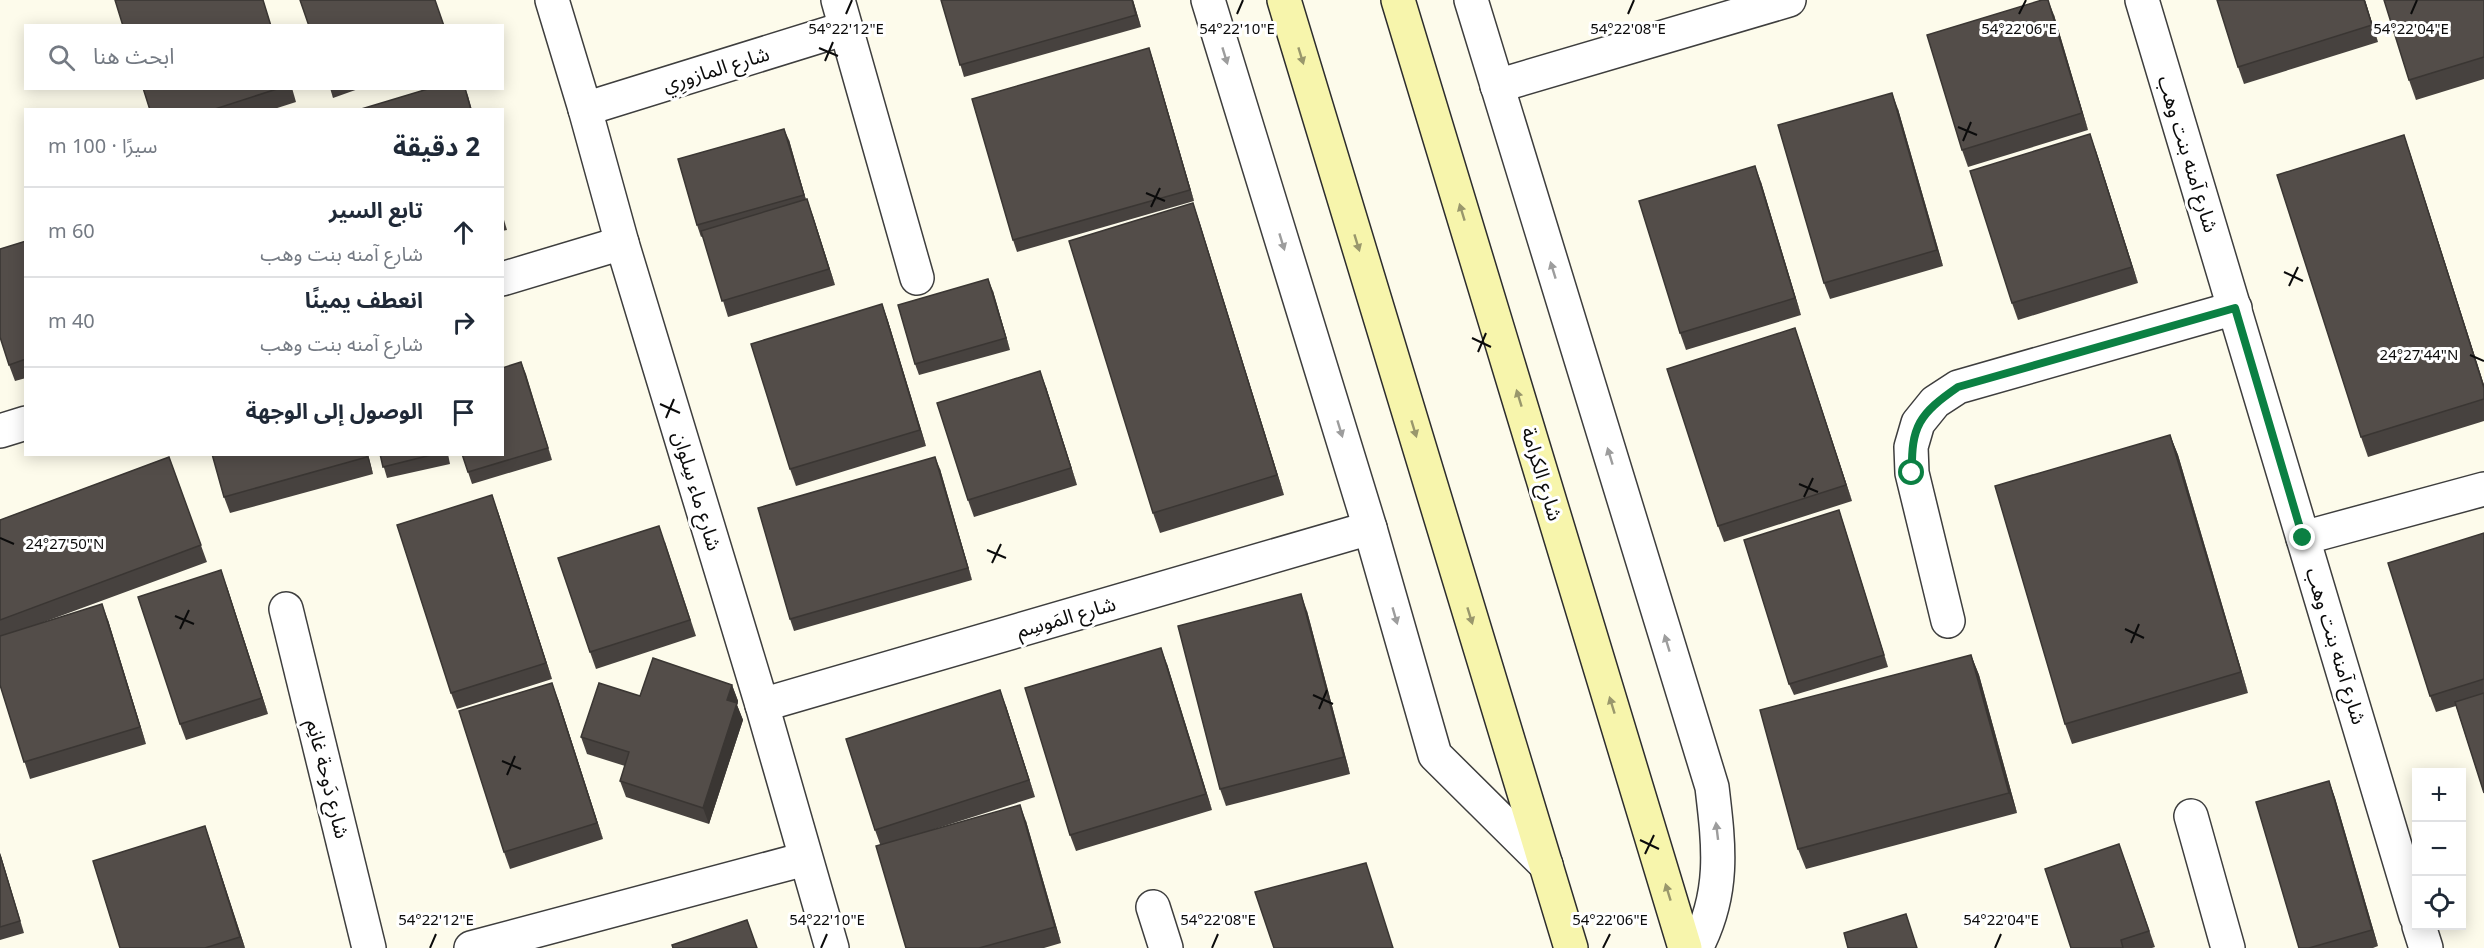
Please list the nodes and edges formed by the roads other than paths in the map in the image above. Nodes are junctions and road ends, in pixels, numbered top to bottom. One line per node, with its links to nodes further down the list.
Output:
1 (552, 0): 10 (street, شارع ماء سِلوان)
2 (1208, 0): 18 (street, one-way to 18)
3 (1284, 0): 25 (main road, one-way to 25)
4 (1398, 0): 34 (main road, شارع الكرامة, one-way to 4)
5 (1471, 0): 9 (street)
6 (1789, 0): 9 (street)
7 (2142, 0): 14 (street, شارع آمنه بنت وهب)
8 (842, 14): 10 (street, شارع المازورِي); 13 (street, شارع المازورِي)
9 (1497, 86): 35 (street, one-way to 9)
10 (585, 109): 11 (street, شارع ماء سِلوان)
11 (622, 243): 12 (street); 22 (street, شارع ماء سِلوان)
12 (504, 278)
13 (917, 278)
14 (2235, 308): 19 (street, شارع آمنه بنت وهب); 21 (street)
15 (24, 424): 16 (street)
16 (0, 431)
17 (2484, 489): 19 (street)
18 (1370, 528): 22 (street, شارع المَوسِم); 25 (street, one-way to 25)
19 (2303, 538): 26 (street, شارع آمنه بنت وهب)
20 (286, 609): 29 (street, شارع دَوحة غانِم)
21 (1948, 621)
22 (762, 705): 24 (street, شارع ماء سِلوان)
23 (2191, 816): 36 (street)
24 (805, 859): 30 (street); 31 (street, شارع ماء سِلوان)
25 (1546, 865): 33 (main road)
26 (2412, 903)
27 (1153, 907): 32 (street)
28 (2421, 930): 37 (street)
29 (369, 948)
30 (471, 948)
31 (832, 948)
32 (1166, 948)
33 (1571, 948)
34 (1685, 948)
35 (1696, 948)
36 (2228, 948)
37 (2426, 948)

